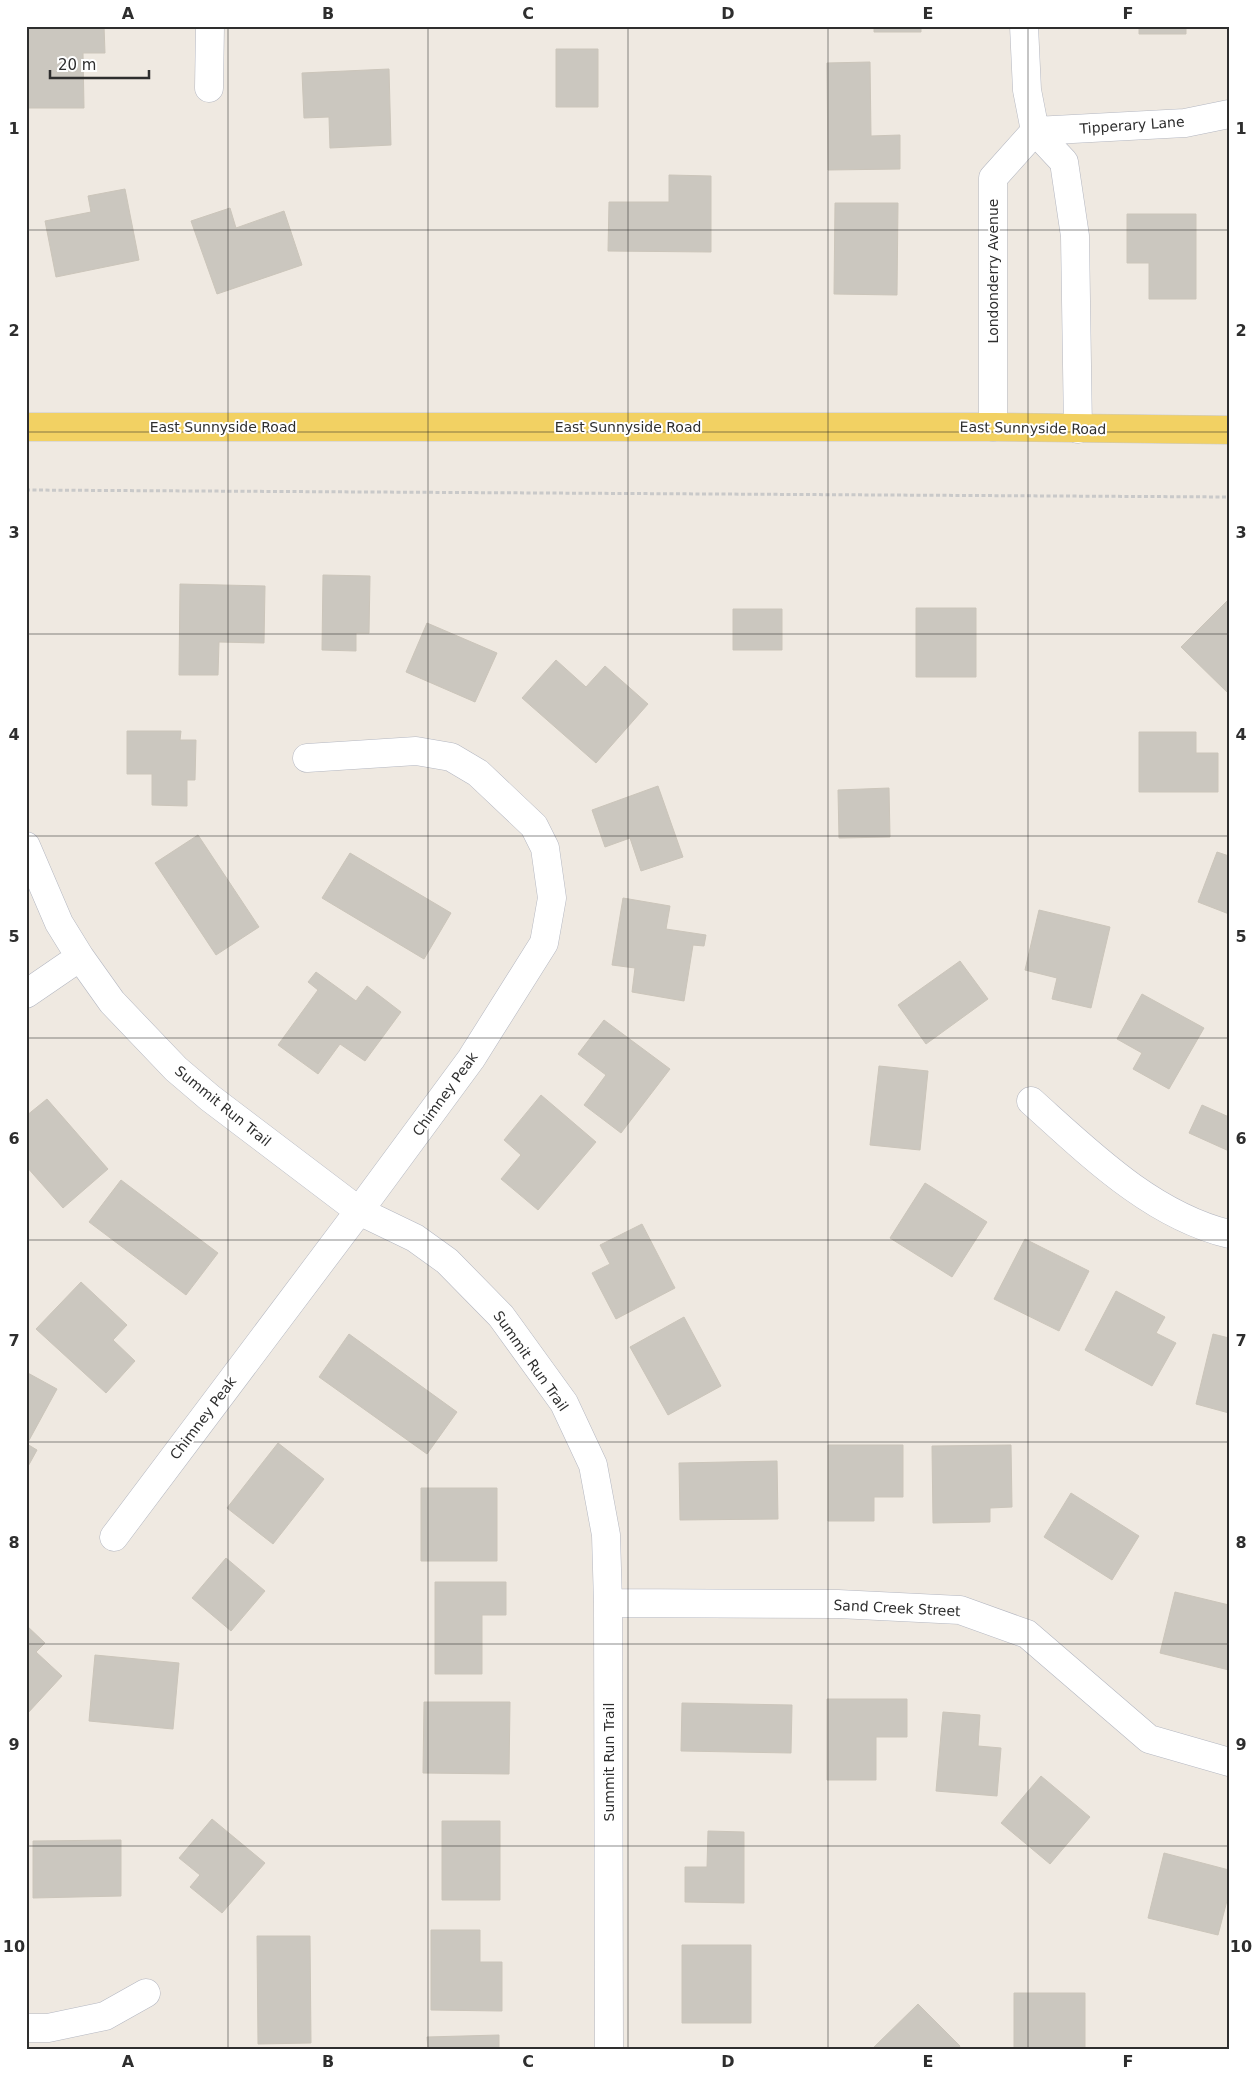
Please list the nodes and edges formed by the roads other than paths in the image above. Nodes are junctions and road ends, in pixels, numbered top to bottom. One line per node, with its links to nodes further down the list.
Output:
1 (210, 26): 3 (street)
2 (1024, 26): 5 (street)
3 (209, 88)
4 (1229, 114): 5 (street, Tipperary Lane)
5 (1035, 131): 7 (street, Londonderry Avenue); 8 (street)
6 (26, 427): 7 (main road, East Sunnyside Road)
7 (993, 427): 8 (main road, East Sunnyside Road)
8 (1078, 429): 9 (main road, East Sunnyside Road)
9 (1229, 430)
10 (307, 758): 15 (street, Chimney Peak)
11 (26, 846): 12 (street, Summit Run Trail)
12 (80, 957): 13 (street); 15 (street, Summit Run Trail)
13 (26, 994)
14 (1031, 1101): 16 (street)
15 (359, 1211): 17 (street, Chimney Peak); 18 (street, Summit Run Trail)
16 (1229, 1234)
17 (114, 1537)
18 (608, 1603): 19 (street, Sand Creek Street); 22 (street, Summit Run Trail)
19 (1229, 1762)
20 (146, 1993): 21 (street)
21 (26, 2028)
22 (609, 2049)

